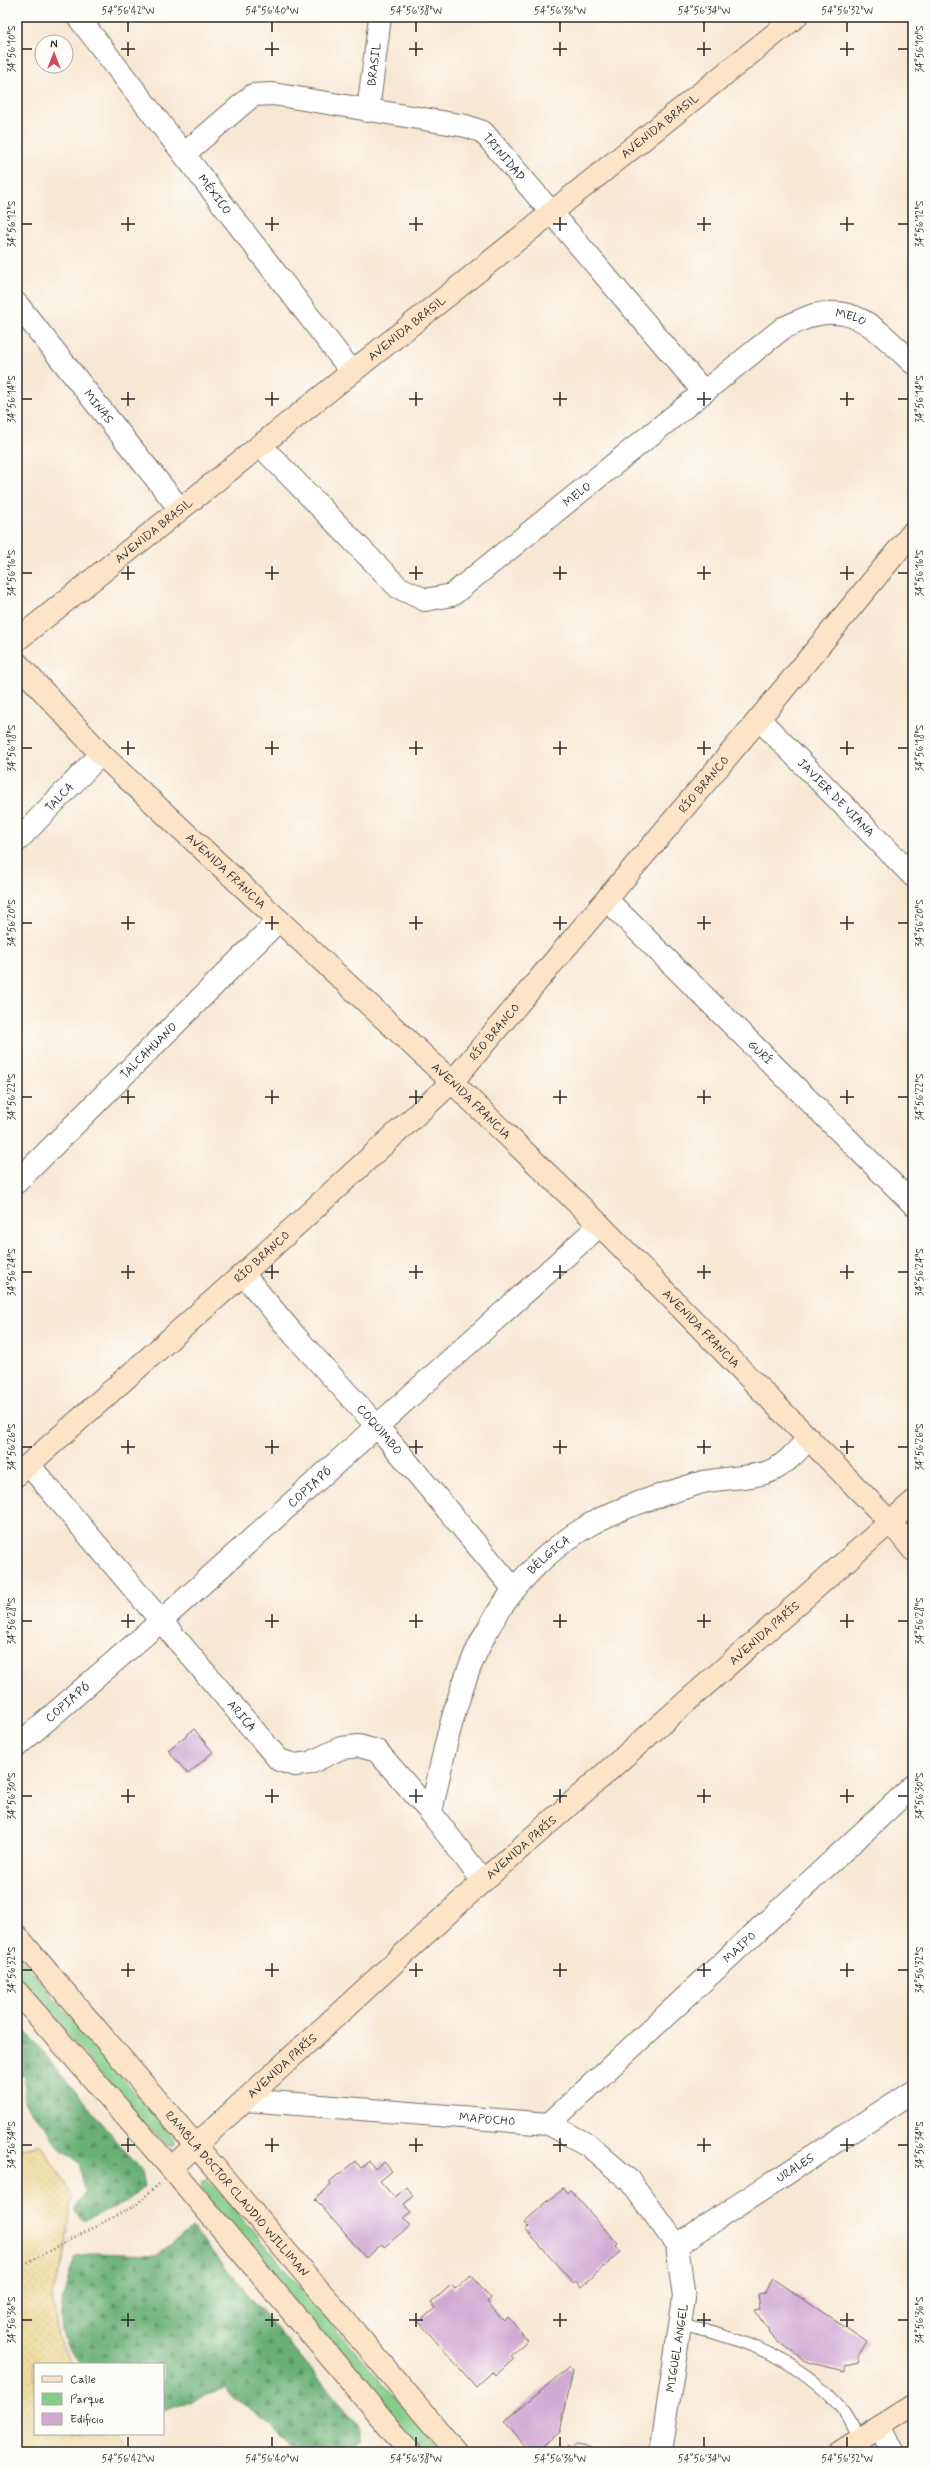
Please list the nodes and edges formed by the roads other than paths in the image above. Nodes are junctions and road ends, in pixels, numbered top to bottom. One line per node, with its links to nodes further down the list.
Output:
1 (78, 17): 5 (street, MÉXICO)
2 (380, 17): 4 (street, BRASIL)
3 (796, 17): 6 (street, AVENIDA BRASIL)
4 (368, 111): 5 (street, TRINIDAD); 6 (street, TRINIDAD)
5 (184, 154): 9 (street, MÉXICO)
6 (551, 213): 9 (street, AVENIDA BRASIL); 10 (street, TRINIDAD)
7 (17, 304): 12 (street, MINAS)
8 (913, 363): 10 (street, MELO)
9 (352, 372): 11 (street, AVENIDA BRASIL)
10 (704, 392): 11 (street, MELO)
11 (260, 445): 12 (street, AVENIDA BRASIL)
12 (180, 509): 14 (street, AVENIDA BRASIL)
13 (913, 532): 16 (street, RÍO BRANCO)
14 (17, 640)
15 (17, 663): 17 (street, AVENIDA FRANCIA)
16 (760, 719): 19 (street, JAVIER DE VIANA); 20 (street, RÍO BRANCO)
17 (101, 754): 18 (street, TALCA); 21 (street, AVENIDA FRANCIA)
18 (17, 841)
19 (913, 876)
20 (606, 900): 22 (street, RÍO BRANCO); 24 (street, GURÍ)
21 (279, 920): 22 (street, AVENIDA FRANCIA); 23 (street, TALCAHUANO)
22 (452, 1082): 25 (street, AVENIDA FRANCIA); 26 (street, RÍO BRANCO)
23 (17, 1182)
24 (913, 1204)
25 (600, 1225): 27 (street, COPIAPÓ); 28 (street, AVENIDA FRANCIA)
26 (243, 1274): 27 (street, COQUIMBO); 29 (street, RÍO BRANCO)
27 (377, 1426): 33 (street, COQUIMBO); 34 (street, COPIAPÓ)
28 (809, 1438): 31 (street, AVENIDA FRANCIA); 33 (street, BÉLGICA)
29 (23, 1470): 34 (street, ARICA)
30 (913, 1502): 31 (street, AVENIDA PARÍS)
31 (890, 1522): 32 (street, AVENIDA FRANCIA); 38 (street, AVENIDA PARÍS)
32 (913, 1550)
33 (513, 1588): 37 (street, BÉLGICA)
34 (160, 1621): 35 (street, COPIAPÓ); 37 (street, ARICA)
35 (17, 1746)
36 (913, 1786): 43 (street, MAIPO)
37 (431, 1814): 38 (street, ARICA)
38 (483, 1881): 42 (street, AVENIDA PARÍS)
39 (17, 1936): 44 (street, RAMBLA DOCTOR CLAUDIO WILLIMAN)
40 (17, 1992): 45 (street)
41 (913, 2091): 46 (street, URALES)
42 (246, 2100): 43 (street, MAPOCHO); 44 (street, AVENIDA PARÍS)
43 (549, 2124): 46 (street, MAPOCHO)
44 (195, 2145): 45 (street, AVENIDA PARÍS); 52 (street, RAMBLA DOCTOR CLAUDIO WILLIMAN)
45 (171, 2168): 51 (street)
46 (677, 2245): 47 (street, MIGUEL ANGEL)
47 (680, 2325): 50 (lane); 53 (street, MIGUEL ANGEL)
48 (913, 2406): 49 (street)
49 (880, 2427): 50 (street); 55 (street)
50 (859, 2440): 54 (street)
51 (410, 2452)
52 (456, 2452)
53 (661, 2452)
54 (840, 2452)
55 (892, 2452)

